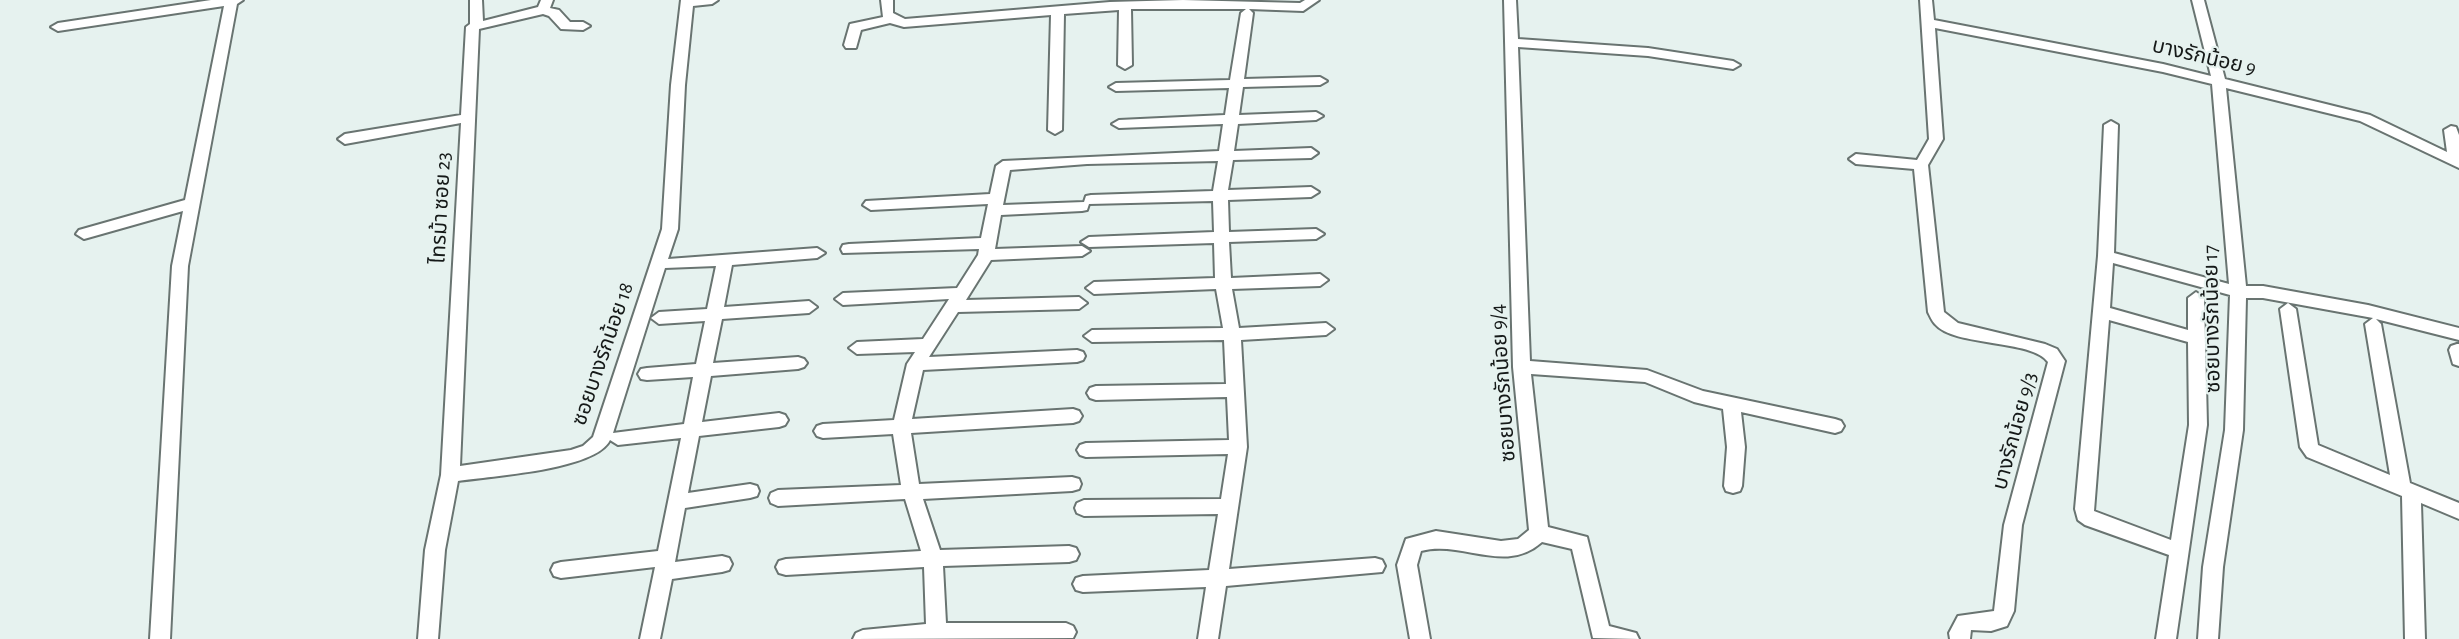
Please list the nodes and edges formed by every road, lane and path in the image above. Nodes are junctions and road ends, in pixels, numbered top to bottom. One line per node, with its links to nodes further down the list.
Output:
1 (477, 0): 17 (street, ไทรม้า ซอย 23)
2 (712, 0): 9 (street)
3 (887, 0): 15 (street)
4 (1313, 0): 12 (street)
5 (1510, 0): 20 (street, ซอยบางรักน้อย 9/4)
6 (1926, 0): 16 (street)
7 (2198, 0): 25 (street, ซอยบางรักน้อย 17)
8 (234, 1): 19 (street); 43 (street)
9 (687, 2): 94 (street, ซอยบางรักน้อย 18)
10 (1110, 3): 12 (street); 13 (street)
11 (545, 5): 17 (street); 18 (street)
12 (1125, 6): 22 (street)
13 (1058, 11): 15 (street); 33 (street)
14 (1247, 13): 26 (street)
15 (891, 20): 21 (street)
16 (1929, 23): 25 (street, บางรักน้อย 9); 40 (street)
17 (477, 25): 29 (street, ไทรม้า ซอย 23)
18 (583, 26)
19 (58, 27)
20 (1511, 42): 23 (street); 79 (street, ซอยบางรักน้อย 9/4)
21 (851, 45)
22 (1125, 65)
23 (1733, 65)
24 (1320, 81): 26 (street)
25 (2219, 82): 39 (street, บางรักน้อย 9); 57 (street, ซอยบางรักน้อย 17)
26 (1237, 83): 27 (street); 30 (street)
27 (1116, 87)
28 (1316, 116): 30 (street)
29 (467, 118): 35 (street); 94 (street, ไทรม้า ซอย 23)
30 (1232, 119): 31 (street); 37 (street)
31 (1119, 124)
32 (2111, 125): 51 (street)
33 (1055, 130)
34 (2451, 130): 39 (street)
35 (345, 139)
36 (1311, 153): 37 (street)
37 (1226, 156): 42 (street); 45 (street)
38 (1856, 159): 40 (street)
39 (2458, 162)
40 (1921, 165): 125 (street, บางรักน้อย 9/3)
41 (1311, 192): 42 (street)
42 (1220, 196): 45 (street); 48 (street)
43 (192, 203): 46 (street); 118 (street)
44 (871, 205): 45 (street)
45 (996, 205): 50 (street)
46 (84, 234)
47 (1317, 234): 48 (street)
48 (1221, 237): 50 (street); 56 (street)
49 (849, 249): 50 (street)
50 (987, 249): 61 (street)
51 (2107, 252): 57 (street); 65 (street)
52 (817, 253): 53 (street)
53 (725, 261): 54 (street); 66 (street)
54 (670, 264)
55 (1320, 280): 56 (street)
56 (1223, 283): 58 (street); 70 (street)
57 (2238, 286): 75 (street); 127 (street, ซอยบางรักน้อย 17)
58 (1094, 288)
59 (2196, 298): 72 (street)
60 (843, 299): 61 (street)
61 (958, 300): 62 (street); 73 (street)
62 (1079, 303)
63 (809, 307): 66 (street)
64 (2289, 309): 97 (street)
65 (2101, 312): 72 (street); 106 (street)
66 (715, 314): 67 (street); 80 (street)
67 (659, 318)
68 (2373, 324): 97 (street)
69 (1326, 329): 70 (street)
70 (1232, 334): 71 (street); 82 (street)
71 (1092, 336)
72 (2196, 338): 106 (street)
73 (928, 345): 74 (street); 78 (street)
74 (857, 348)
75 (2458, 348)
76 (1077, 356): 78 (street)
77 (798, 363): 80 (street)
78 (916, 364): 87 (street)
79 (1522, 367): 84 (street); 105 (street, ซอยบางรักน้อย 9/4)
80 (704, 370): 81 (street); 89 (street)
81 (647, 374)
82 (1237, 390): 83 (street); 92 (street)
83 (1096, 393)
84 (1731, 405): 88 (street); 96 (street)
85 (1073, 416): 87 (street)
86 (779, 420): 89 (street)
87 (901, 426): 90 (street); 98 (street)
88 (1835, 426)
89 (692, 428): 91 (street); 101 (street)
90 (823, 431)
91 (618, 438)
92 (1238, 447): 93 (street); 102 (street)
93 (1086, 450)
94 (450, 476): 119 (street)
95 (1072, 484): 98 (street)
96 (1733, 486)
97 (2406, 489): 104 (street); 128 (street)
98 (911, 490): 100 (street); 108 (street)
99 (750, 492): 101 (street)
100 (778, 498)
101 (677, 502): 110 (street)
102 (1228, 506): 103 (street); 114 (street)
103 (1084, 508)
104 (2459, 511)
105 (1539, 533): 123 (street); 124 (street)
106 (2179, 551): 126 (street)
107 (1069, 554): 108 (street)
108 (933, 558): 112 (street); 117 (street)
109 (722, 564): 110 (street)
110 (665, 565): 113 (street); 120 (street)
111 (1375, 566): 114 (street)
112 (786, 567)
113 (561, 570)
114 (1216, 578): 115 (street); 122 (street)
115 (1083, 584)
116 (1066, 632): 117 (street)
117 (937, 636): 121 (street)
118 (160, 639)
119 (428, 639)
120 (650, 639)
121 (863, 639)
122 (1208, 639)
123 (1420, 639)
124 (1629, 639)
125 (1960, 639)
126 (2166, 639)
127 (2208, 639)
128 (2415, 639)

